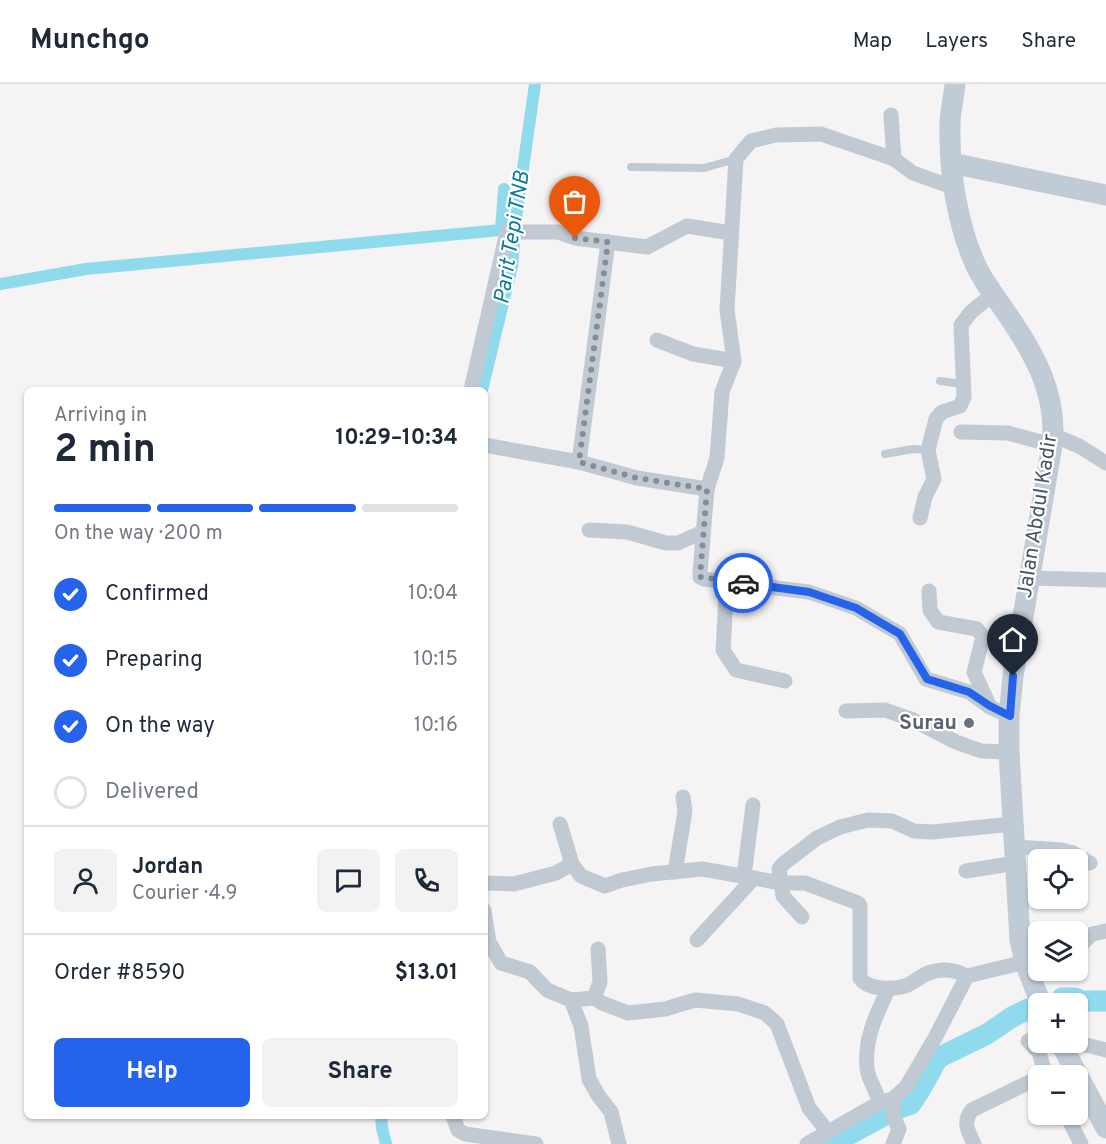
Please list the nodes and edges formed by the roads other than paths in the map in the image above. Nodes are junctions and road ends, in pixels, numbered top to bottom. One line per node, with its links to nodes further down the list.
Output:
1 (955, 84): 5 (main road, Jalan Abdul Kadir)
2 (891, 115): 4 (street)
3 (736, 159): 4 (street); 6 (lane); 9 (street)
4 (894, 159): 7 (street)
5 (951, 163): 7 (main road, Jalan Abdul Kadir); 8 (main road)
6 (631, 167)
7 (955, 188): 11 (main road, Jalan Abdul Kadir)
8 (1106, 195)
9 (731, 233): 10 (street); 13 (street)
10 (608, 242): 16 (street); 22 (street)
11 (993, 294): 15 (street); 18 (main road, Jalan Abdul Kadir)
12 (657, 340): 13 (street)
13 (734, 361): 24 (street)
14 (940, 381): 15 (lane)
15 (963, 384): 20 (street)
16 (472, 387)
17 (961, 432): 18 (street)
18 (1053, 440): 23 (street); 28 (main road, Jalan Abdul Kadir)
19 (488, 446): 22 (street)
20 (928, 450): 21 (lane); 25 (street)
21 (885, 454)
22 (579, 462): 24 (street)
23 (1106, 463)
24 (707, 489): 27 (street)
25 (920, 518)
26 (589, 530): 27 (street)
27 (704, 532): 30 (street)
28 (1029, 578): 29 (street); 35 (main road, Jalan Abdul Kadir)
29 (1106, 580)
30 (727, 581): 32 (street); 33 (street)
31 (929, 591): 33 (street)
32 (785, 681)
33 (990, 706): 35 (street)
34 (846, 711): 36 (street)
35 (1010, 716): 36 (main road, Jalan Abdul Kadir)
36 (1009, 752): 40 (main road, Jalan Abdul Kadir)
37 (683, 797): 45 (street)
38 (753, 805): 46 (street)
39 (560, 824): 43 (street)
40 (1013, 824): 41 (main road, Jalan Abdul Kadir); 48 (street)
41 (1016, 855): 42 (street); 44 (street); 55 (main road, Jalan Abdul Kadir)
42 (1090, 863)
43 (572, 864): 45 (street); 47 (street)
44 (966, 871)
45 (675, 872): 46 (street)
46 (749, 877): 48 (street); 53 (street)
47 (488, 883)
48 (781, 884): 49 (street); 58 (street)
49 (802, 917)
50 (1106, 931): 52 (street)
51 (488, 936): 60 (street)
52 (1088, 938)
53 (697, 940)
54 (598, 949): 59 (street)
55 (1028, 953)
56 (1028, 963): 57 (street)
57 (967, 976): 58 (street); 66 (street)
58 (890, 988): 66 (street)
59 (594, 998): 60 (street); 70 (street)
60 (571, 1000): 72 (street)
61 (1106, 1050): 62 (street)
62 (1088, 1052)
63 (1072, 1053): 64 (street); 69 (main road)
64 (1057, 1065)
65 (1028, 1083): 75 (street)
66 (890, 1105): 70 (street); 74 (street)
67 (454, 1119): 71 (street)
68 (1072, 1125): 76 (street)
69 (1106, 1128)
70 (828, 1132): 73 (street)
71 (536, 1144)
72 (619, 1144)
73 (807, 1144)
74 (893, 1144)
75 (974, 1144)
76 (1081, 1144)

